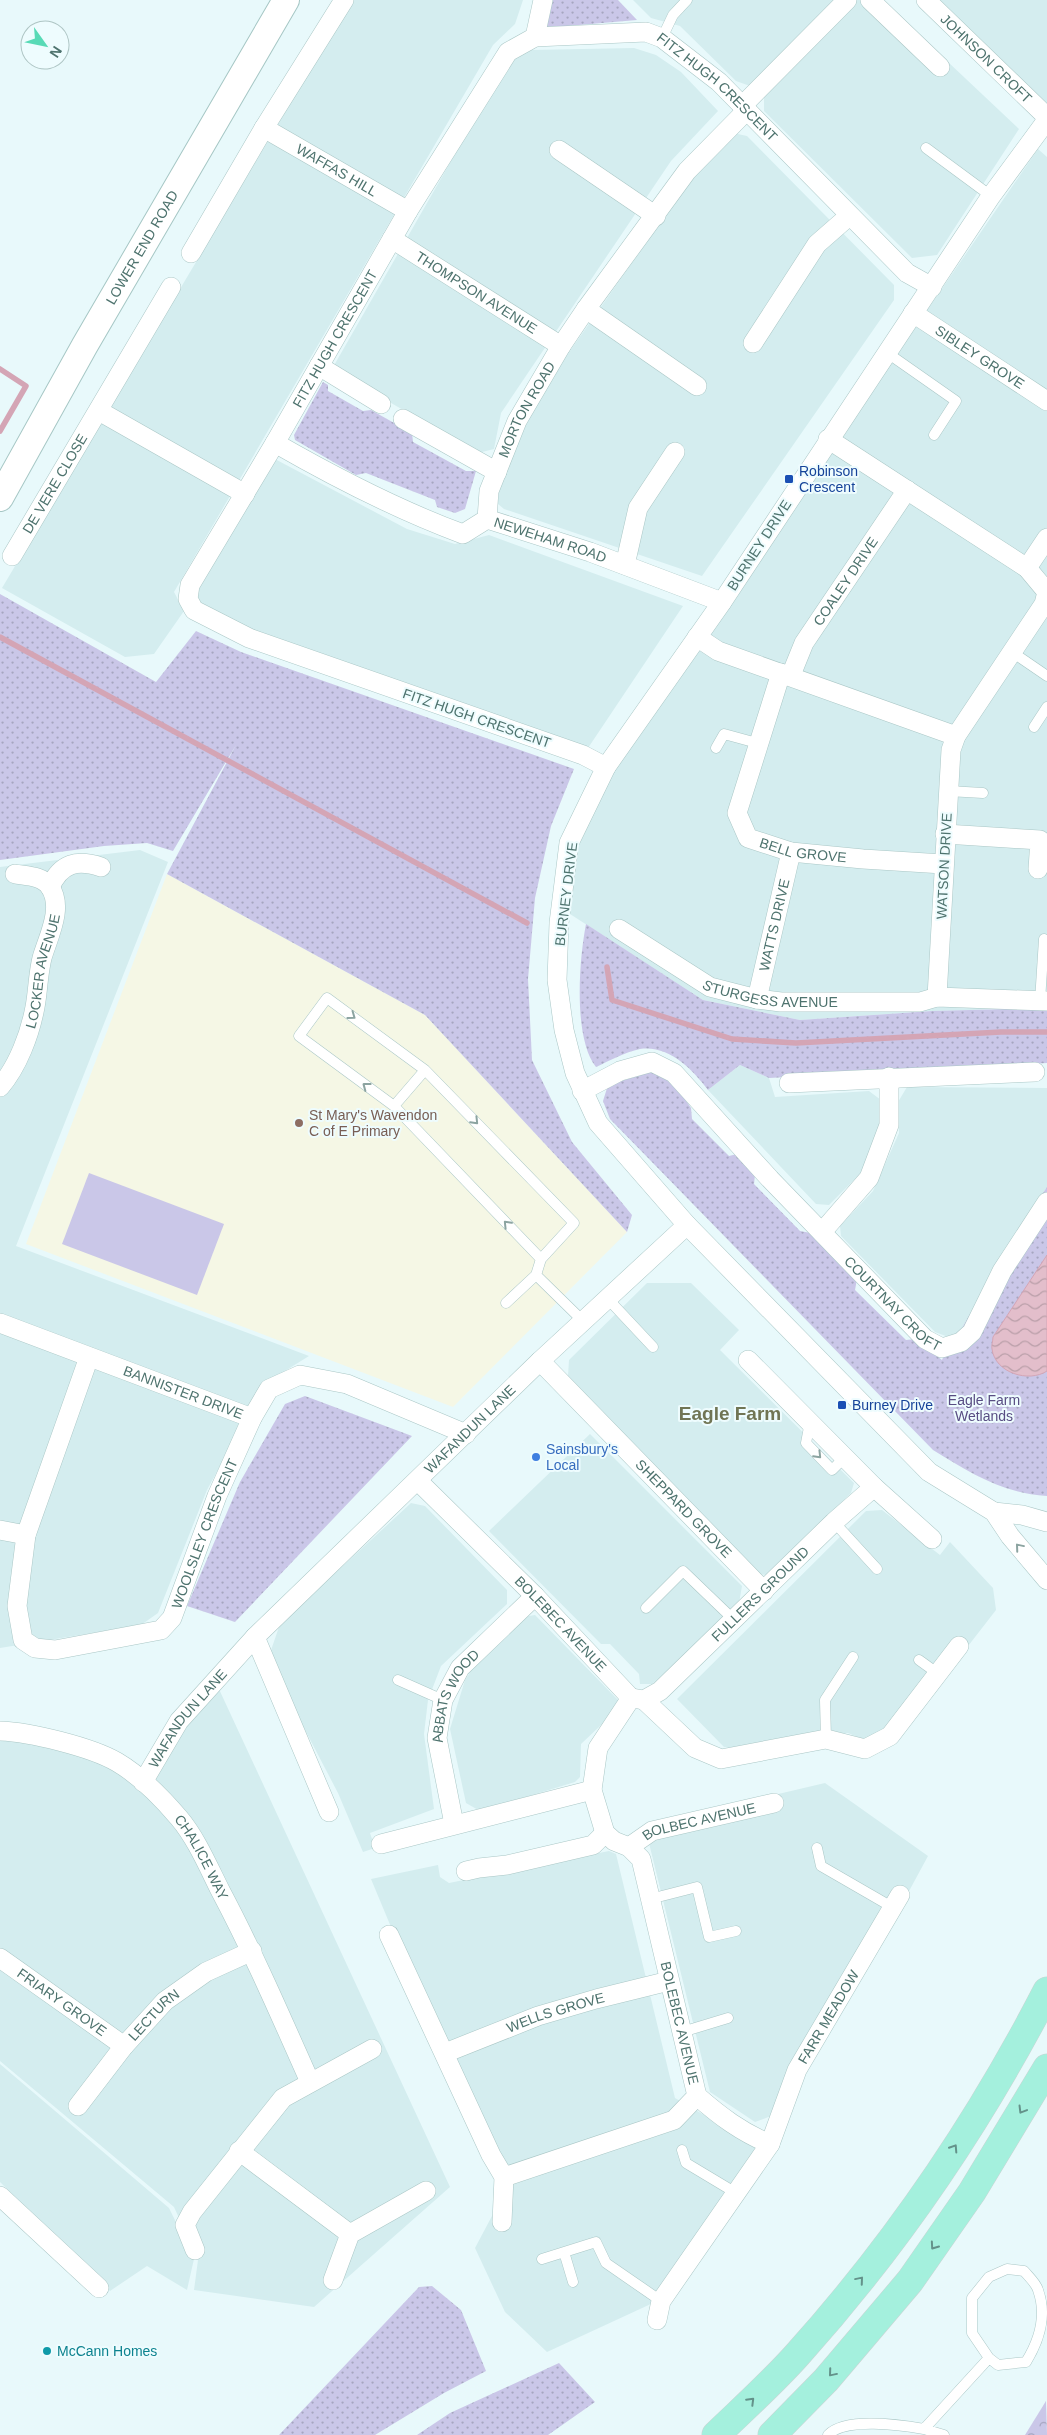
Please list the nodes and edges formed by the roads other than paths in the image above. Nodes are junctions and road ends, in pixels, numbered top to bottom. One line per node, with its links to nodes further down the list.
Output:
1 (286, 0): 42 (street, LOWER END ROAD)
2 (344, 0): 13 (street)
3 (543, 0): 8 (street)
4 (687, 0): 9 (lane)
5 (847, 0): 11 (street, MORTON ROAD)
6 (870, 0): 10 (street)
7 (926, 0): 12 (street, JOHNSON CROFT)
8 (535, 37): 9 (street, FITZ HUGH CRESCENT); 17 (street, FITZ HUGH CRESCENT)
9 (662, 38): 11 (street, FITZ HUGH CRESCENT)
10 (940, 67)
11 (744, 108): 18 (street, MORTON ROAD); 19 (street, FITZ HUGH CRESCENT)
12 (1047, 119): 16 (street, BURNEY DRIVE)
13 (264, 128): 17 (street, WAFFAS HILL); 21 (street)
14 (926, 148): 16 (lane)
15 (559, 150): 18 (street)
16 (992, 196): 23 (street, BURNEY DRIVE)
17 (408, 211): 20 (street, FITZ HUGH CRESCENT)
18 (656, 216): 24 (street, MORTON ROAD)
19 (849, 216): 23 (street, FITZ HUGH CRESCENT); 26 (street)
20 (392, 239): 27 (street, THOMPSON AVENUE); 29 (street, FITZ HUGH CRESCENT)
21 (191, 252)
22 (171, 287): 33 (street, DE VERE CLOSE)
23 (932, 287): 25 (street, BURNEY DRIVE)
24 (586, 309): 27 (street, MORTON ROAD); 30 (street)
25 (913, 313): 28 (street, BURNEY DRIVE); 31 (street, SIBLEY GROVE)
26 (754, 343)
27 (561, 346): 39 (street, MORTON ROAD)
28 (886, 352): 35 (lane); 36 (street, BURNEY DRIVE)
29 (319, 366): 32 (street); 37 (street, FITZ HUGH CRESCENT)
30 (698, 386)
31 (1047, 401)
32 (381, 404)
33 (99, 411): 41 (street); 45 (street, DE VERE CLOSE)
34 (403, 419): 39 (street)
35 (934, 435)
36 (828, 439): 40 (street); 49 (street, BURNEY DRIVE)
37 (275, 443): 41 (street, FITZ HUGH CRESCENT); 43 (street, NEWEHAM ROAD)
38 (675, 452): 46 (street)
39 (497, 472): 43 (street, MORTON ROAD)
40 (907, 490): 47 (street); 52 (street, COALEY DRIVE)
41 (245, 494): 59 (street, FITZ HUGH CRESCENT)
42 (0, 498)
43 (487, 519): 46 (street, NEWEHAM ROAD)
44 (1047, 538): 47 (street)
45 (12, 556)
46 (624, 565): 49 (street, NEWEHAM ROAD)
47 (1027, 568): 48 (street)
48 (1047, 592): 51 (street)
49 (722, 602): 50 (street, BURNEY DRIVE)
50 (697, 636): 52 (street); 59 (street, BURNEY DRIVE)
51 (1012, 652): 53 (lane); 56 (street)
52 (786, 674): 56 (street); 57 (street, BELL GROVE)
53 (1047, 676)
54 (1047, 707): 55 (lane)
55 (1034, 727)
56 (956, 736): 60 (street, WATSON DRIVE)
57 (757, 743): 58 (lane); 63 (street, BELL GROVE)
58 (716, 748)
59 (606, 767): 79 (street, BURNEY DRIVE)
60 (948, 791): 61 (lane); 62 (street, WATSON DRIVE)
61 (983, 793)
62 (946, 834): 64 (street, WATSON DRIVE); 66 (street)
63 (791, 852): 64 (street, BELL GROVE); 72 (street, WATTS DRIVE)
64 (943, 864): 71 (street, WATSON DRIVE)
65 (101, 867): 68 (street)
66 (1038, 869)
67 (15, 874): 68 (street)
68 (50, 887): 78 (street, LOCKER AVENUE)
69 (619, 929): 72 (street, STURGESS AVENUE)
70 (1044, 939): 73 (lane)
71 (937, 997): 72 (street, STURGESS AVENUE); 73 (street, STURGESS AVENUE)
72 (757, 999)
73 (1044, 1001)
74 (425, 1070): 80 (lane); 80 (lane, one-way to 74); 84 (lane, one-way to 84)
75 (1035, 1072): 76 (street)
76 (889, 1078): 77 (street); 83 (street)
77 (789, 1083)
78 (0, 1087)
79 (582, 1091): 82 (street, BURNEY DRIVE); 83 (street, COURTNAY CROFT)
80 (394, 1106): 84 (lane, one-way to 80)
81 (1047, 1202): 83 (street, COURTNAY CROFT)
82 (687, 1225): 86 (street, WAFANDUN LANE); 98 (street, BURNEY DRIVE)
83 (822, 1232)
84 (541, 1258): 85 (lane)
85 (536, 1275): 87 (lane); 88 (lane)
86 (608, 1299): 88 (street, WAFANDUN LANE); 90 (lane)
87 (506, 1303)
88 (584, 1322): 93 (street, WAFANDUN LANE)
89 (0, 1323): 91 (street, BANNISTER DRIVE)
90 (653, 1347)
91 (89, 1357): 94 (street, BANNISTER DRIVE); 102 (street, WOOLSLEY CRESCENT)
92 (748, 1360): 97 (street)
93 (540, 1361): 95 (street, WAFANDUN LANE); 106 (street, SHEPPARD GROVE)
94 (252, 1418): 95 (street, BANNISTER DRIVE); 102 (street, WOOLSLEY CRESCENT)
95 (466, 1434): 96 (street, WAFANDUN LANE)
96 (418, 1481): 107 (street, BOLEBEC AVENUE); 110 (street, WAFANDUN LANE)
97 (874, 1486): 99 (street, FULLERS GROUND); 103 (street)
98 (994, 1512): 100 (street); 105 (street, one-way to 98)
99 (834, 1522): 104 (lane); 106 (street, FULLERS GROUND)
100 (1047, 1522)
101 (0, 1530): 102 (street)
102 (26, 1535)
103 (932, 1539)
104 (876, 1569)
105 (1047, 1580)
106 (764, 1591): 109 (street, FULLERS GROUND)
107 (535, 1596): 116 (street, BOLEBEC AVENUE); 117 (street, ABBATS WOOD)
108 (646, 1608): 109 (lane)
109 (734, 1620): 116 (street, FULLERS GROUND)
110 (255, 1637): 120 (street, WAFANDUN LANE); 123 (street)
111 (959, 1646): 114 (street)
112 (853, 1657): 119 (lane)
113 (919, 1660): 114 (lane)
114 (937, 1673): 119 (street)
115 (398, 1680): 117 (lane)
116 (637, 1699): 119 (street); 121 (street)
117 (444, 1700): 124 (street, ABBATS WOOD)
118 (0, 1731): 120 (street, CHALICE WAY)
119 (826, 1739)
120 (143, 1782): 134 (street, CHALICE WAY)
121 (592, 1790): 124 (street); 125 (street)
122 (774, 1804): 127 (street, BOLBEC AVENUE)
123 (328, 1812)
124 (454, 1824): 126 (street)
125 (605, 1834): 127 (street, BOLEBEC AVENUE); 129 (street)
126 (381, 1844)
127 (629, 1847): 130 (street, BOLEBEC AVENUE)
128 (817, 1848): 131 (lane)
129 (466, 1871)
130 (650, 1899): 132 (lane); 136 (street, BOLEBEC AVENUE)
131 (896, 1901): 147 (street, FARR MEADOW)
132 (736, 1931)
133 (389, 1934): 142 (street)
134 (252, 1951): 140 (street, LECTURN); 144 (street, CHALICE WAY)
135 (0, 1958): 140 (street, FRIARY GROVE)
136 (669, 1981): 139 (street, BOLEBEC AVENUE); 142 (street, WELLS GROVE)
137 (1047, 1991): 166 (highway, one-way to 137)
138 (728, 2018): 139 (lane)
139 (682, 2032): 145 (street, BOLEBEC AVENUE)
140 (124, 2046): 146 (street, LECTURN)
141 (372, 2049): 144 (street)
142 (445, 2052): 150 (street)
143 (1047, 2068): 167 (highway, one-way to 167)
144 (310, 2082): 149 (street)
145 (697, 2096): 147 (street); 150 (street, BOLEBEC AVENUE)
146 (78, 2106)
147 (770, 2144): 152 (street, FARR MEADOW)
148 (682, 2150): 152 (lane)
149 (239, 2151): 155 (street); 156 (street)
150 (504, 2177): 154 (street)
151 (426, 2191): 155 (street)
152 (736, 2193): 162 (street, FARR MEADOW)
153 (0, 2196): 161 (street)
154 (502, 2222)
155 (350, 2234): 159 (street)
156 (195, 2250)
157 (564, 2252): 158 (lane); 160 (lane); 162 (lane)
158 (542, 2259)
159 (333, 2280)
160 (573, 2282)
161 (99, 2288)
162 (661, 2301): 163 (street, FARR MEADOW)
163 (657, 2320)
164 (989, 2358): 164 (lane); 165 (lane)
165 (924, 2429): 168 (lane); 169 (lane)
166 (716, 2435)
167 (772, 2435)
168 (828, 2435)
169 (944, 2435)

